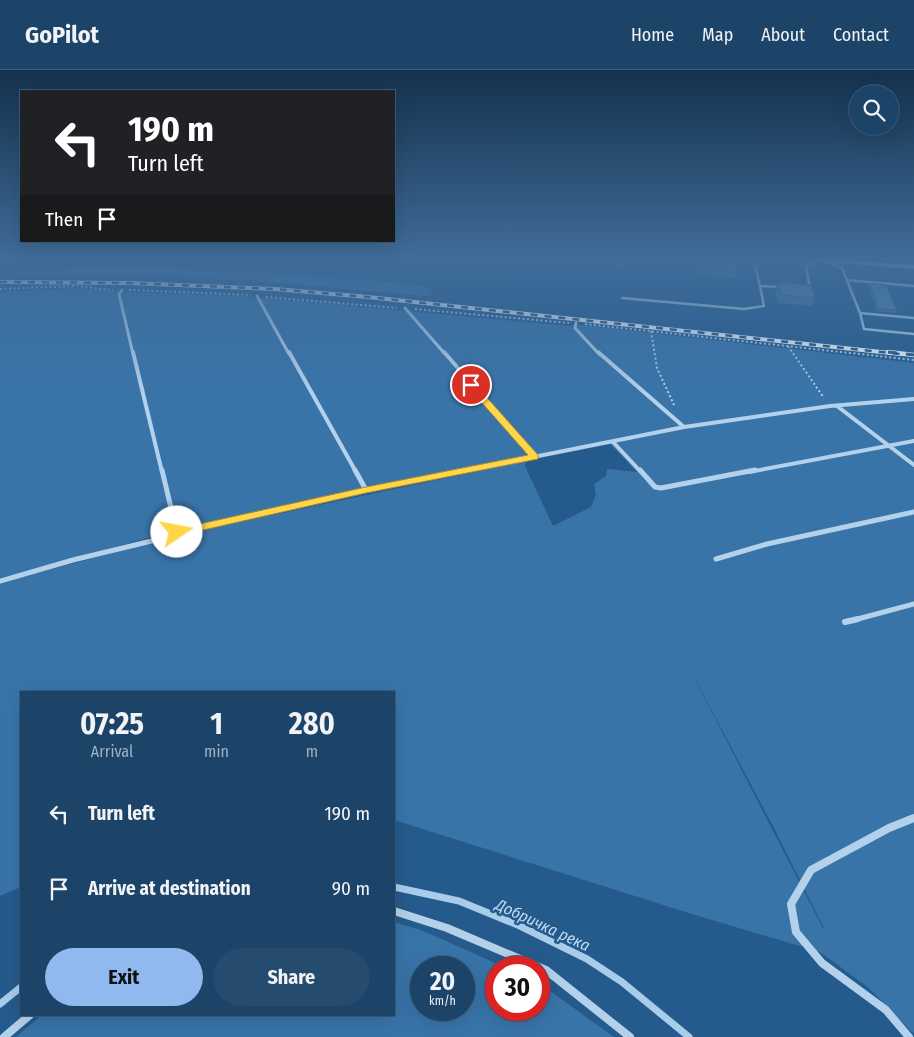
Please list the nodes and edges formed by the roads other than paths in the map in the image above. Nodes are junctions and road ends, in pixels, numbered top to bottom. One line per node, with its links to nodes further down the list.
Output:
1 (121, 304): 21 (street)
2 (261, 304): 19 (street)
3 (697, 304): 4 (lane)
4 (764, 304)
5 (856, 304): 7 (lane)
6 (405, 308): 17 (street)
7 (860, 313): 8 (lane); 10 (lane)
8 (914, 318)
9 (576, 323): 13 (street)
10 (914, 334)
11 (914, 399): 12 (street)
12 (837, 406): 13 (street); 16 (street)
13 (684, 427): 15 (street)
14 (914, 440): 16 (street)
15 (613, 442): 16 (street); 17 (street)
16 (889, 445): 18 (street)
17 (535, 457): 19 (street)
18 (914, 465)
19 (366, 490): 21 (street)
20 (914, 512): 22 (street)
21 (177, 532): 23 (street)
22 (716, 559)
23 (0, 580)
24 (914, 604): 25 (street)
25 (845, 622)
26 (914, 818): 31 (street)
27 (395, 911): 30 (street)
28 (29, 1016): 29 (street)
29 (4, 1037)
30 (630, 1037)
31 (909, 1037)

